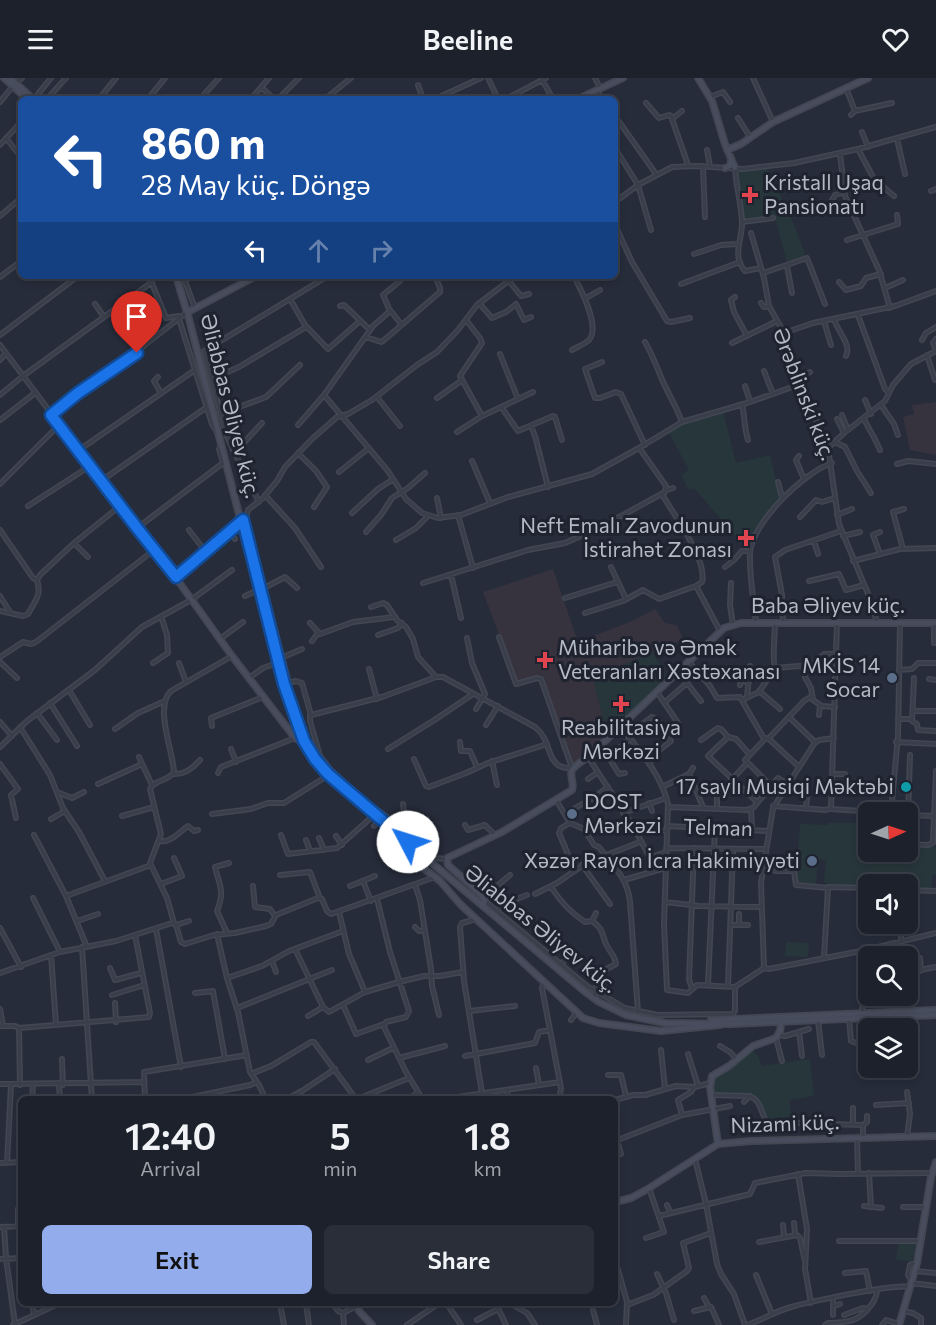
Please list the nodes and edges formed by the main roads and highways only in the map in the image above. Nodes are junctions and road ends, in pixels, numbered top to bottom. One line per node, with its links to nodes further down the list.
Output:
1 (4, 78): 6 (main road)
2 (10, 78): 6 (main road)
3 (622, 78): 9 (main road)
4 (698, 78): 10 (main road)
5 (868, 78): 10 (main road)
6 (15, 85): 7 (main road); 8 (main road)
7 (24, 96)
8 (29, 96)
9 (588, 96)
10 (727, 150): 11 (main road)
11 (731, 161): 12 (main road); 13 (main road)
12 (725, 168)
13 (735, 168)
14 (181, 279): 16 (main road, Əliabbas Əliyev küç.)
15 (251, 279): 16 (main road)
16 (189, 312): 17 (main road, Əliabbas Əliyev küç.); 17 (main road)
17 (243, 520): 18 (main road); 20 (main road)
18 (261, 589): 20 (main road); 21 (main road, Əliabbas Əliyev küç.)
19 (935, 623): 22 (main road, Baba Əliyev küç.)
20 (302, 742): 21 (main road)
21 (407, 844): 22 (main road, Əliabbas Əliyev küç.); 30 (main road); 30 (main road)
22 (484, 901): 26 (main road, Əliabbas Əliyev küç.)
23 (936, 1010): 24 (main road)
24 (912, 1013): 25 (main road); 27 (main road); 27 (main road)
25 (936, 1015)
26 (752, 1018): 28 (main road); 29 (main road)
27 (817, 1018): 28 (main road)
28 (782, 1019): 29 (main road); 32 (main road)
29 (729, 1024): 30 (main road)
30 (705, 1025)
31 (936, 1136): 32 (main road, Nizami küç.)
32 (718, 1144): 34 (main road, Nizami küç.)
33 (936, 1162): 36 (main road)
34 (618, 1201)
35 (358, 1306): 37 (main road)
36 (899, 1324)
37 (372, 1325)

